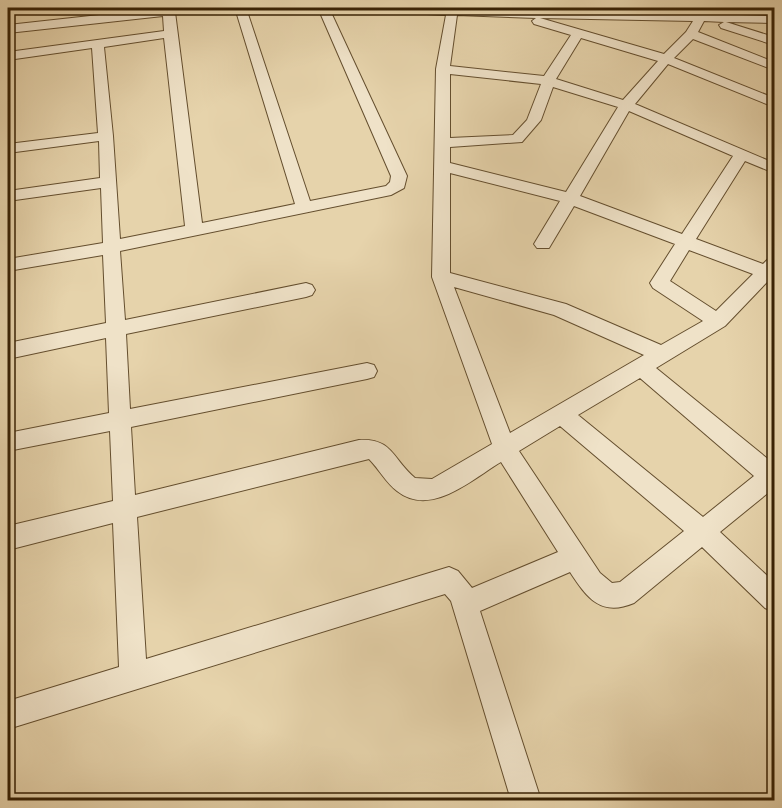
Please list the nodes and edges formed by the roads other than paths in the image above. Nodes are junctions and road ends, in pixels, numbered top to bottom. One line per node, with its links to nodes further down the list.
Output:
1 (240, 8): 31 (street)
2 (323, 8): 31 (street)
3 (368, 8): 5 (street)
4 (169, 10): 9 (street); 11 (street)
5 (452, 11): 6 (street); 18 (street)
6 (514, 11): 7 (street); 10 (street)
7 (698, 12): 8 (street); 12 (street); 13 (street)
8 (774, 19)
9 (8, 29)
10 (578, 33): 16 (street); 19 (street)
11 (170, 34): 14 (street); 32 (street)
12 (691, 34): 16 (street); 17 (street)
13 (774, 41)
14 (98, 45): 15 (street); 22 (street)
15 (8, 56)
16 (666, 59): 20 (street); 21 (street)
17 (774, 66)
18 (443, 69): 19 (street); 23 (street)
19 (548, 81): 21 (street); 23 (street)
20 (774, 103)
21 (626, 105): 25 (street); 30 (street)
22 (106, 136): 24 (street); 28 (street)
23 (442, 143): 26 (street)
24 (8, 149)
25 (742, 153): 27 (street); 33 (street)
26 (442, 166): 30 (street); 38 (street)
27 (774, 168)
28 (108, 182): 29 (street); 35 (street)
29 (8, 196)
30 (569, 198): 33 (street); 34 (street)
31 (304, 208): 32 (street)
32 (194, 229): 35 (street)
33 (685, 239): 37 (street); 40 (street)
34 (543, 244)
35 (112, 247): 36 (street); 41 (street)
36 (8, 265)
37 (772, 269): 40 (street)
38 (441, 277): 43 (street); 49 (street)
39 (306, 290): 41 (street)
40 (718, 321): 43 (street)
41 (116, 329): 42 (street); 47 (street)
42 (8, 351)
43 (662, 354): 44 (street)
44 (641, 367): 46 (street); 50 (street)
45 (367, 371): 47 (street)
46 (561, 414): 49 (street); 52 (street)
47 (120, 420): 48 (street); 51 (street)
48 (8, 442)
49 (505, 448): 51 (street); 54 (street)
50 (773, 475): 52 (street)
51 (124, 510): 53 (street); 57 (street)
52 (703, 532): 54 (street); 55 (street)
53 (8, 538)
54 (575, 557): 56 (street)
55 (774, 599)
56 (465, 604): 57 (street); 59 (street)
57 (133, 677): 58 (street)
58 (8, 715)
59 (526, 801)

